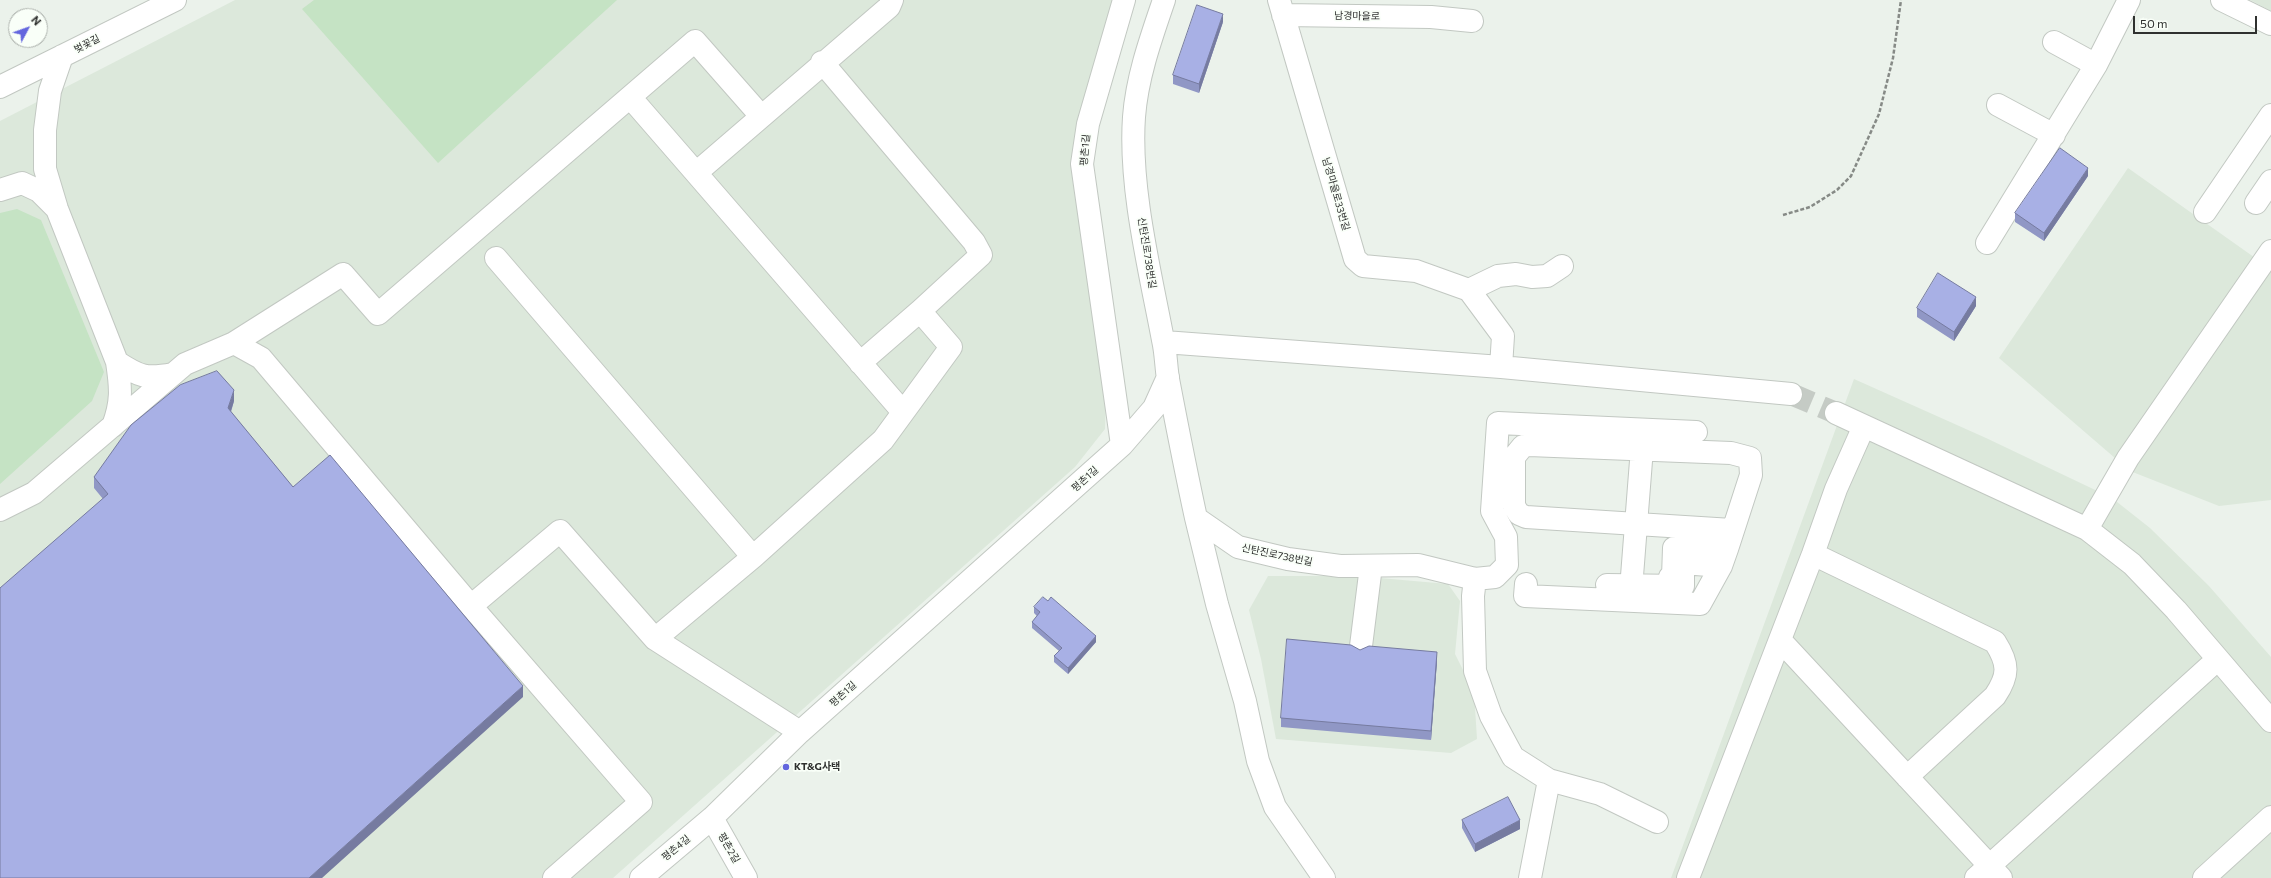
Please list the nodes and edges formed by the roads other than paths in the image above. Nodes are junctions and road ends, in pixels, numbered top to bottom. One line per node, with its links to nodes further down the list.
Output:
1 (175, 0): 12 (street, 벚꽃길)
2 (892, 0): 13 (street)
3 (1124, 0): 46 (street, 평촌1길)
4 (1164, 0): 33 (street, 신탄진로738번길)
5 (2129, 0): 14 (street)
6 (2235, 3): 10 (street)
7 (1281, 7): 8 (street, 남경마을로); 31 (street, 남경마을로33번길)
8 (1431, 8): 9 (street, 남경마을로)
9 (1472, 22)
10 (2271, 24)
11 (2054, 42): 14 (street)
12 (62, 56): 15 (street, 벚꽃길); 25 (street)
13 (822, 62): 18 (street); 32 (street)
14 (2096, 65): 20 (street)
15 (0, 87)
16 (630, 97): 18 (street); 21 (street); 34 (street)
17 (1998, 105): 20 (street)
18 (762, 116): 21 (street)
19 (2271, 116): 26 (street)
20 (2054, 135): 27 (street)
21 (696, 173): 36 (street)
22 (2271, 181): 24 (street)
23 (0, 190): 25 (street)
24 (2256, 203)
25 (57, 208): 35 (street)
26 (2205, 212)
27 (1987, 243)
28 (2271, 251): 51 (street)
29 (496, 258): 54 (street)
30 (1562, 266): 31 (street)
31 (1469, 290): 37 (street)
32 (920, 311): 36 (street); 41 (street)
33 (1164, 342): 37 (street); 39 (street, 신탄진로738번길)
34 (234, 343): 38 (street); 60 (street)
35 (116, 362): 38 (street); 43 (street)
36 (860, 363): 41 (street)
37 (1501, 367): 40 (street)
38 (173, 374): 43 (street)
39 (1168, 377): 46 (street); 49 (street, 신탄진로738번길)
40 (1791, 394)
41 (903, 412): 54 (street)
42 (1836, 413): 44 (street)
43 (113, 426): 48 (street)
44 (1864, 426): 51 (street); 53 (street)
45 (1696, 432): 56 (street)
46 (1122, 445): 66 (street, 평촌1길)
47 (1642, 448): 50 (street); 50 (street); 52 (street)
48 (0, 510)
49 (1196, 518): 55 (street, 신탄진로738번길); 76 (street)
50 (1636, 524): 52 (street); 58 (street)
51 (2087, 529): 64 (street)
52 (1727, 549): 58 (street); 59 (street)
53 (1814, 554): 62 (street); 67 (street)
54 (753, 557): 61 (street)
55 (1371, 566): 57 (street, 신탄진로738번길); 63 (street)
56 (1502, 570): 57 (street); 59 (street)
57 (1475, 580): 68 (street)
58 (1632, 581): 59 (street)
59 (1526, 584)
60 (471, 606): 61 (street); 73 (street)
61 (655, 639): 66 (street)
62 (1780, 640): 67 (street); 78 (street)
63 (1361, 646)
64 (2218, 659): 65 (street); 72 (street)
65 (2271, 721)
66 (800, 732): 70 (street, 평촌1길)
67 (1907, 777): 72 (street)
68 (1549, 780): 71 (street); 77 (street)
69 (2271, 817): 79 (street)
70 (712, 818): 74 (street, 평촌4길); 75 (street, 평촌2길)
71 (1657, 822)
72 (1989, 874)
73 (554, 878)
74 (641, 878)
75 (746, 878)
76 (1324, 878)
77 (1530, 878)
78 (1688, 878)
79 (2204, 878)

